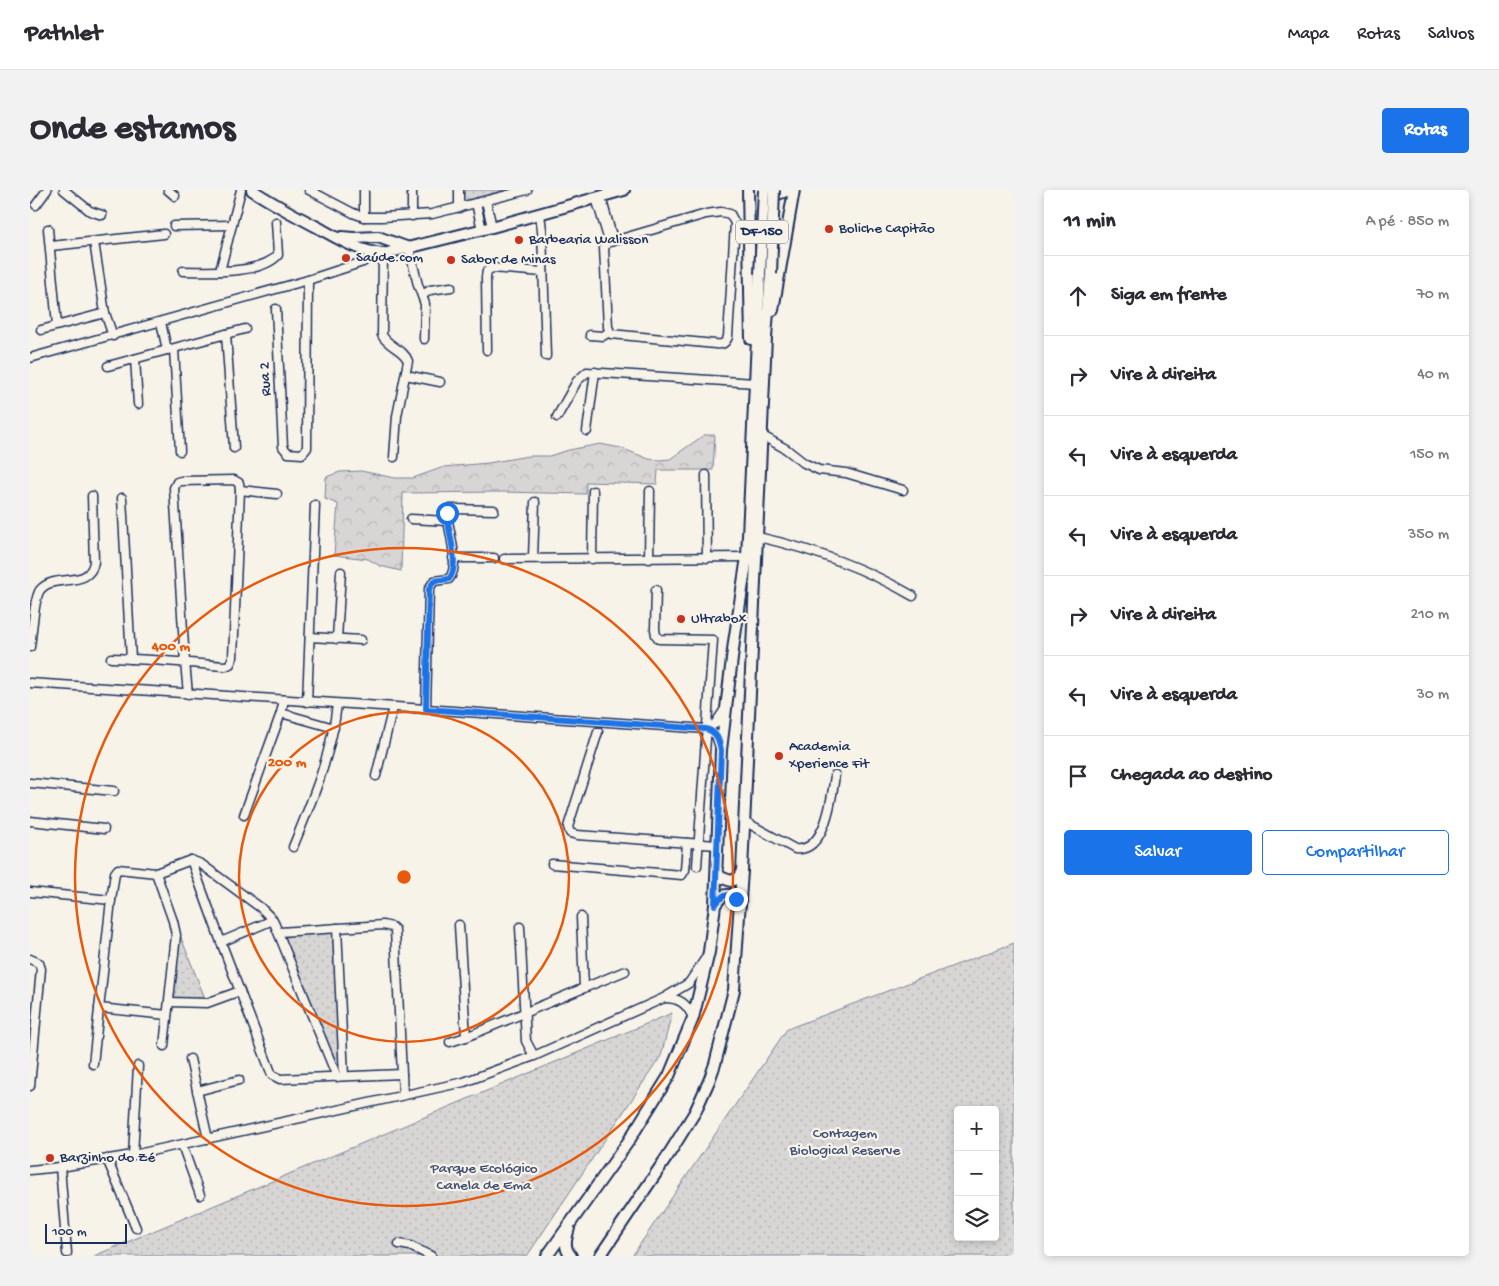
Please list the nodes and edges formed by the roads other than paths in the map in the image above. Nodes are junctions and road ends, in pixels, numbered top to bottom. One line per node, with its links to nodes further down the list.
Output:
1 (47, 190): 22 (street)
2 (64, 190): 25 (street)
3 (168, 190): 18 (street)
4 (241, 190): 30 (street)
5 (252, 190): 34 (main road)
6 (364, 190): 26 (street)
7 (412, 190): 27 (street)
8 (459, 190): 23 (street)
9 (527, 190): 17 (street)
10 (624, 190): 19 (main road)
11 (748, 190): 70 (main road)
12 (762, 190): 14 (main road); 70 (main road, DF-150, bridge)
13 (774, 190): 60 (main road, DF-150, bridge)
14 (789, 190)
15 (794, 190): 60 (main road)
16 (314, 191): 26 (street)
17 (507, 193): 20 (street)
18 (175, 196)
19 (599, 198): 24 (main road); 37 (street)
20 (486, 201): 21 (street); 32 (street)
21 (476, 203): 23 (street); 32 (street)
22 (36, 205)
23 (459, 208): 27 (street)
24 (540, 214): 32 (main road); 46 (street)
25 (102, 215)
26 (364, 216): 27 (street)
27 (412, 216)
28 (276, 222): 45 (street)
29 (174, 226): 30 (street)
30 (232, 226): 45 (street)
31 (48, 229): 39 (street)
32 (487, 229): 40 (main road)
33 (164, 234): 38 (street)
34 (334, 236): 35 (main road); 41 (main road)
35 (366, 237): 36 (main road); 41 (main road)
36 (386, 239): 40 (main road); 42 (main road)
37 (611, 241): 56 (street); 56 (street)
38 (94, 242): 39 (street); 51 (street)
39 (51, 246): 53 (street)
40 (409, 248): 42 (main road); 49 (street)
41 (363, 250): 42 (main road); 43 (street)
42 (381, 253): 43 (street); 69 (street)
43 (363, 262): 47 (street)
44 (183, 270): 45 (street)
45 (220, 271)
46 (543, 272): 63 (street); 64 (street)
47 (308, 280): 50 (street, Rua 2); 52 (street)
48 (451, 287): 49 (street)
49 (423, 295): 61 (street)
50 (276, 309)
51 (105, 313): 53 (street); 59 (street)
52 (161, 322): 59 (street); 62 (street)
53 (57, 325): 55 (street)
54 (245, 329): 57 (street)
55 (40, 330)
56 (609, 332): 58 (street)
57 (226, 334): 62 (street); 76 (street)
58 (590, 335)
59 (113, 336): 65 (street)
60 (766, 337): 75 (main road, DF-150)
61 (424, 339)
62 (170, 349): 66 (street); 77 (street)
63 (488, 350)
64 (546, 356)
65 (30, 358)
66 (135, 359): 67 (street); 72 (street)
67 (108, 366)
68 (595, 372): 70 (street); 73 (street); 74 (street)
69 (406, 375): 71 (street); 78 (street)
70 (755, 381): 98 (main road, DF-150)
71 (440, 382)
72 (138, 404)
73 (557, 417)
74 (587, 431)
75 (761, 435): 81 (street); 92 (main road, DF-150)
76 (234, 448)
77 (180, 451)
78 (394, 457)
79 (706, 475): 97 (street)
80 (240, 490): 84 (street); 110 (street); 110 (street)
81 (903, 490)
82 (593, 491): 99 (street)
83 (650, 491): 100 (street)
84 (277, 494)
85 (92, 496): 107 (street)
86 (122, 498): 109 (street)
87 (535, 502): 96 (street)
88 (315, 505): 104 (street)
89 (494, 510): 91 (street)
90 (411, 519): 91 (street)
91 (448, 521): 93 (street)
92 (758, 537): 103 (street); 129 (main road, DF-150)
93 (454, 558): 94 (street); 117 (street)
94 (494, 558)
95 (504, 558): 96 (street)
96 (534, 558): 99 (street)
97 (707, 558): 98 (street); 100 (street)
98 (747, 558): 118 (main road, DF-150)
99 (592, 559): 100 (street)
100 (649, 559)
101 (341, 572): 105 (street)
102 (656, 590): 121 (street)
103 (913, 596)
104 (310, 637): 105 (street); 114 (street)
105 (337, 639): 106 (street)
106 (362, 640)
107 (30, 647)
108 (111, 658): 109 (street)
109 (131, 659): 110 (street)
110 (185, 662): 112 (street)
111 (30, 683): 112 (street)
112 (188, 694): 113 (street)
113 (284, 700): 114 (street); 119 (street)
114 (307, 702): 115 (street)
115 (337, 704): 116 (street); 120 (street)
116 (393, 707): 117 (street); 125 (street)
117 (426, 709): 121 (street)
118 (725, 709): 121 (street); 123 (main road, DF-150)
119 (281, 713): 120 (street); 128 (street)
120 (334, 728): 135 (street)
121 (706, 729): 123 (street); 133 (street)
122 (598, 732): 132 (street)
123 (721, 750): 134 (main road, DF-150)
124 (835, 775): 129 (street)
125 (376, 776)
126 (30, 783): 127 (street)
127 (114, 791)
128 (244, 815)
129 (744, 821): 140 (main road, DF-150)
130 (30, 822): 131 (street)
131 (104, 829)
132 (687, 843): 133 (street); 137 (street)
133 (699, 844): 134 (street); 138 (street)
134 (717, 845): 139 (main road, DF-150)
135 (293, 847)
136 (191, 860): 141 (street); 147 (street); 152 (street)
137 (552, 864)
138 (698, 866)
139 (717, 870): 140 (main road); 144 (main road, DF-150)
140 (742, 871): 145 (main road, DF-150)
141 (156, 874): 143 (street); 159 (street)
142 (30, 892): 143 (street)
143 (111, 900): 160 (street)
144 (715, 905): 145 (main road); 153 (main road, DF-150)
145 (740, 905): 188 (main road, DF-150)
146 (581, 917): 156 (street)
147 (274, 920): 151 (street); 152 (street)
148 (459, 925): 164 (street)
149 (520, 927): 161 (street)
150 (337, 928): 151 (street); 171 (street); 172 (street)
151 (280, 932): 172 (street)
152 (221, 942): 157 (street)
153 (709, 952): 158 (street); 163 (main road, DF-150)
154 (30, 959): 174 (street)
155 (625, 971): 156 (street)
156 (584, 988): 161 (street)
157 (240, 991): 159 (street); 172 (street)
158 (664, 998): 163 (street); 167 (street)
159 (169, 1002): 162 (street)
160 (99, 1008): 162 (street); 169 (street)
161 (524, 1013): 164 (street); 167 (street)
162 (168, 1015): 166 (street)
163 (693, 1018): 184 (main road, DF-150)
164 (466, 1037): 165 (street)
165 (450, 1042)
166 (164, 1046)
167 (534, 1056): 176 (street)
168 (190, 1059): 175 (street)
169 (93, 1064)
170 (138, 1066): 179 (street)
171 (402, 1074): 172 (street); 176 (street)
172 (341, 1076)
173 (239, 1080): 175 (street)
174 (30, 1086)
175 (197, 1091): 177 (street)
176 (403, 1095): 177 (street)
177 (208, 1139): 178 (street)
178 (182, 1145): 179 (street); 183 (street)
179 (133, 1155): 180 (street)
180 (107, 1159): 181 (street); 185 (street)
181 (60, 1167): 182 (street); 187 (street)
182 (30, 1170)
183 (200, 1195)
184 (571, 1222): 190 (main road, DF-150); 191 (main road)
185 (136, 1228)
186 (400, 1244): 189 (street)
187 (67, 1253)
188 (600, 1254)
189 (431, 1256)
190 (547, 1256)
191 (571, 1256)

